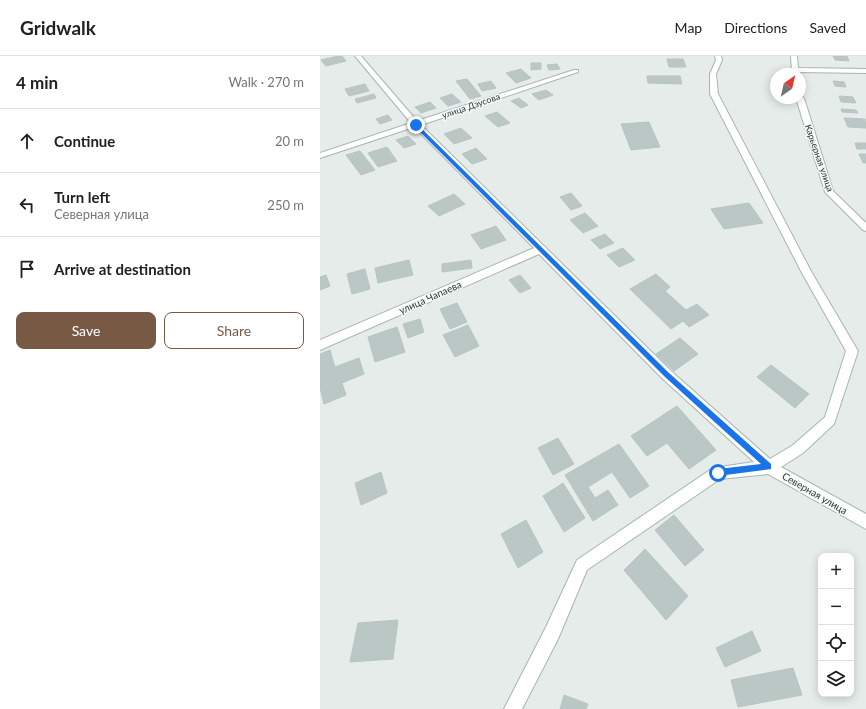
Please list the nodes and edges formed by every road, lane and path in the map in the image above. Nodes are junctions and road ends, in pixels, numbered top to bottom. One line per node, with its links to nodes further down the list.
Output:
1 (358, 56): 9 (street, Северная улица)
2 (718, 56): 14 (street)
3 (794, 56): 4 (street)
4 (794, 68)
5 (576, 71): 9 (street, улица Дзусова)
6 (866, 71): 7 (street)
7 (806, 72)
8 (802, 104): 11 (street, Карьерная улица)
9 (416, 125): 10 (street, улица Дзусова); 12 (street, Северная улица)
10 (320, 156)
11 (866, 228)
12 (541, 249): 13 (street, улица Чапаева); 14 (street, Северная улица)
13 (320, 345)
14 (769, 466): 15 (street, Северная улица); 16 (street)
15 (866, 522)
16 (513, 709)

